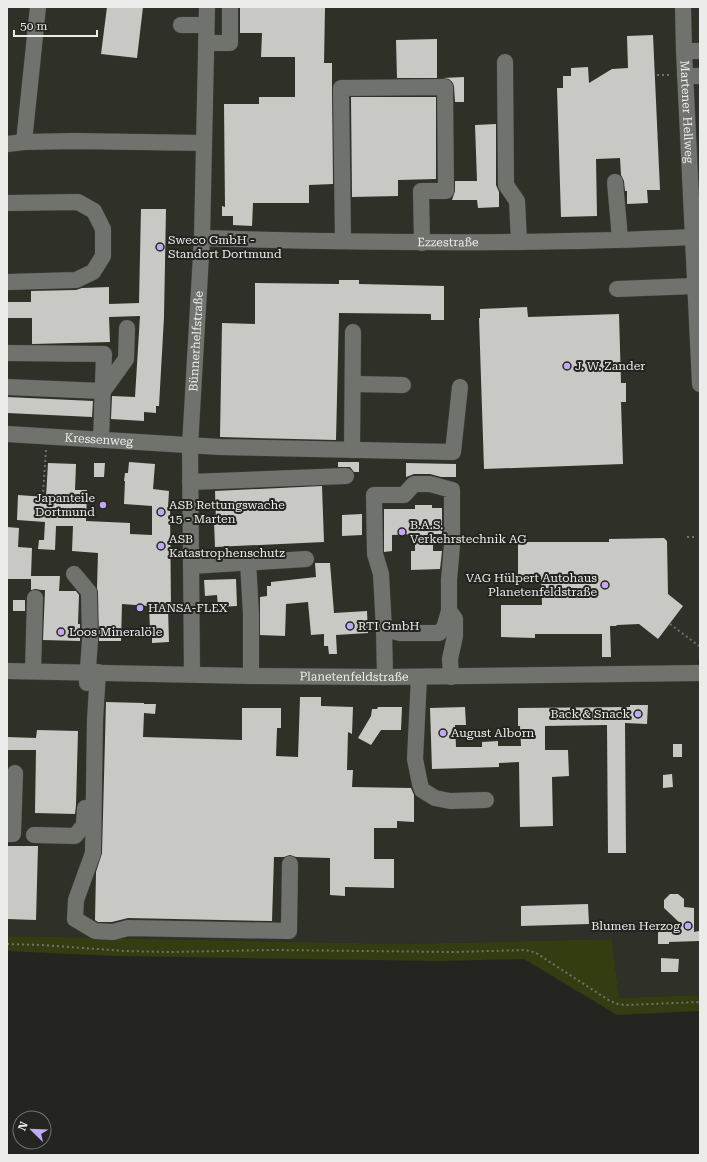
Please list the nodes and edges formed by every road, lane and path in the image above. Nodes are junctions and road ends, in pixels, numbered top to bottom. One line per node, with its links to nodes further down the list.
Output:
1 (38, 7): 13 (street)
2 (207, 7): 6 (street, Bünnerhelfstraße)
3 (230, 7): 7 (street)
4 (683, 7): 8 (street, Martener Hellweg)
5 (181, 25): 6 (street)
6 (206, 25): 7 (street, Bünnerhelfstraße)
7 (206, 43): 14 (street, Bünnerhelfstraße)
8 (684, 51): 9 (street); 12 (street, Martener Hellweg)
9 (700, 51)
10 (505, 62): 23 (street)
11 (657, 75): 12 (path)
12 (686, 75): 17 (street, Martener Hellweg)
13 (24, 142): 14 (street); 15 (street)
14 (204, 143): 20 (street, Bünnerhelfstraße)
15 (7, 144)
16 (615, 182): 21 (street)
17 (695, 186): 19 (street, Martener Hellweg)
18 (7, 203): 25 (street)
19 (693, 237): 21 (street, Ezzestraße); 27 (street, Martener Hellweg)
20 (202, 238): 22 (street, Ezzestraße); 40 (street, Bünnerhelfstraße)
21 (620, 240): 23 (street, Ezzestraße)
22 (343, 241): 24 (street, Ezzestraße); 24 (street)
23 (519, 242): 24 (street, Ezzestraße)
24 (422, 243)
25 (7, 282)
26 (617, 289): 27 (street)
27 (697, 291): 32 (street, Martener Hellweg)
28 (127, 328): 36 (street)
29 (354, 332): 31 (street)
30 (7, 352): 36 (street)
31 (353, 384): 33 (street); 41 (street)
32 (700, 384)
33 (403, 385)
34 (7, 387): 36 (street)
35 (460, 387): 41 (street, Kressenweg)
36 (103, 392): 39 (street)
37 (7, 434): 38 (street, Kressenweg)
38 (47, 437): 39 (street, Kressenweg); 44 (path)
39 (101, 440): 40 (street, Kressenweg)
40 (190, 446): 41 (street, Kressenweg); 43 (street, Bünnerhelfstraße)
41 (352, 450)
42 (346, 476): 43 (street)
43 (190, 482): 49 (street, Bünnerhelfstraße)
44 (46, 497)
45 (687, 537): 46 (path)
46 (695, 537)
47 (306, 559): 48 (street)
48 (248, 562): 49 (street); 61 (street)
49 (191, 566): 60 (street, Bünnerhelfstraße)
50 (74, 574): 58 (street)
51 (35, 598): 57 (street)
52 (449, 611): 54 (street); 54 (street); 64 (street)
53 (670, 624): 55 (path)
54 (384, 629): 62 (street)
55 (699, 646)
56 (7, 671): 57 (street, Planetenfeldstraße)
57 (33, 671): 58 (street, Planetenfeldstraße)
58 (93, 672): 60 (street, Planetenfeldstraße); 68 (street); 69 (street)
59 (700, 673): 64 (street, Planetenfeldstraße)
60 (192, 674): 61 (street, Planetenfeldstraße)
61 (251, 676): 62 (street, Planetenfeldstraße)
62 (385, 677): 63 (street, Planetenfeldstraße)
63 (419, 677): 64 (street, Planetenfeldstraße); 66 (street)
64 (451, 677)
65 (15, 773): 67 (street)
66 (486, 800)
67 (7, 834)
68 (34, 835)
69 (290, 864)
70 (7, 944): 71 (path)
71 (700, 1002)

